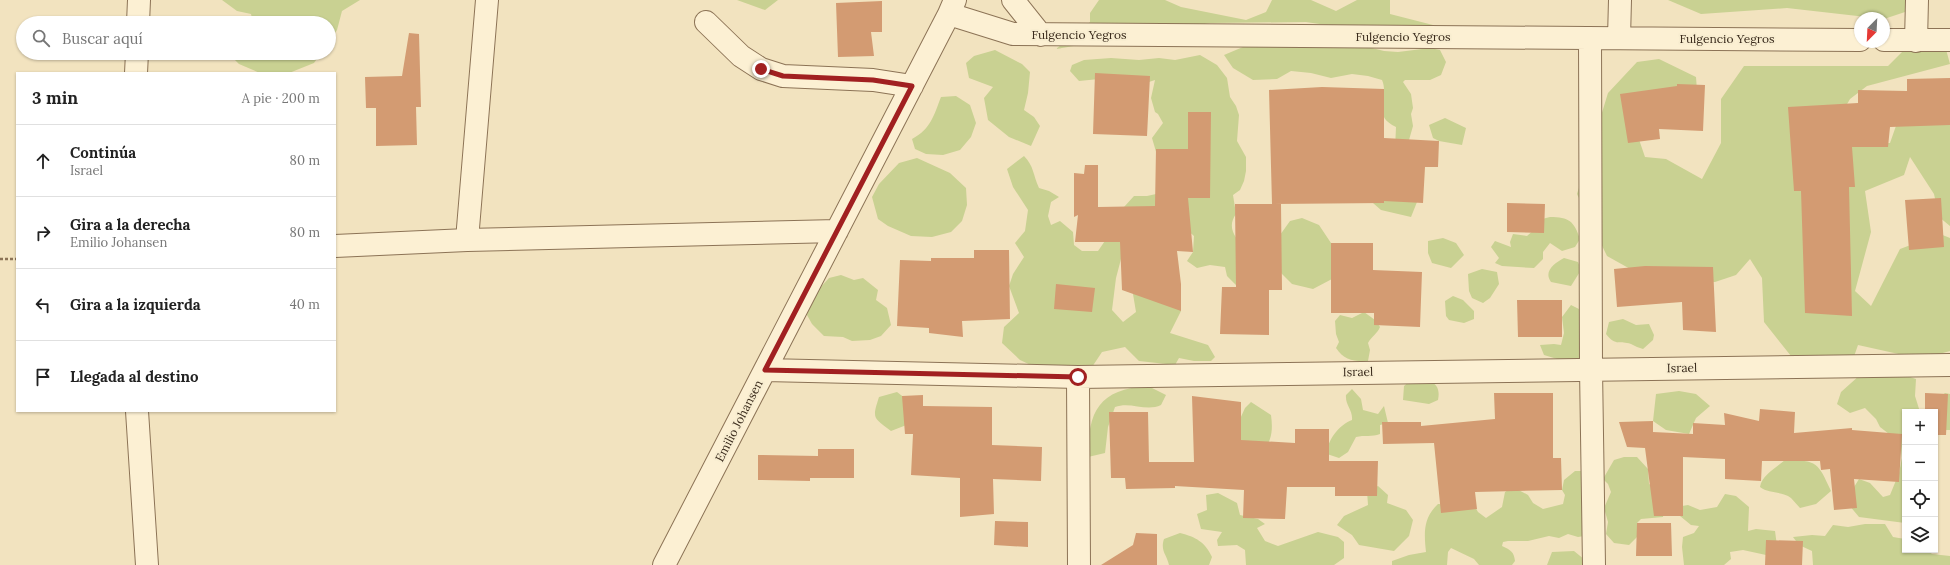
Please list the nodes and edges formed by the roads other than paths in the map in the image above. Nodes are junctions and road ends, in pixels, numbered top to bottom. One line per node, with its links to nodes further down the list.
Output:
1 (139, 0): 7 (street)
2 (487, 0): 20 (street)
3 (1013, 0): 9 (street)
4 (1620, 0): 10 (street)
5 (1917, 0): 15 (street)
6 (952, 7): 9 (street, Fulgencio Yegros); 18 (street, Emilio Johansen)
7 (138, 16)
8 (706, 22): 18 (street)
9 (1041, 35): 11 (street, Fulgencio Yegros)
10 (1619, 38): 11 (street, Fulgencio Yegros); 12 (street, Fulgencio Yegros)
11 (1590, 39): 23 (street)
12 (1854, 40)
13 (1890, 40): 15 (street)
14 (1950, 40): 15 (street)
15 (1916, 41)
16 (137, 60): 17 (street)
17 (136, 72)
18 (912, 86): 19 (street, Emilio Johansen)
19 (837, 231): 20 (street); 24 (street, Emilio Johansen)
20 (467, 240): 21 (street)
21 (336, 246)
22 (1950, 364): 23 (street, Israel)
23 (1591, 369): 25 (street, Israel); 30 (street)
24 (765, 370): 25 (street, Israel); 28 (street, Emilio Johansen)
25 (1078, 377): 29 (street)
26 (137, 412): 27 (street)
27 (147, 565)
28 (664, 565)
29 (1079, 565)
30 (1594, 565)

